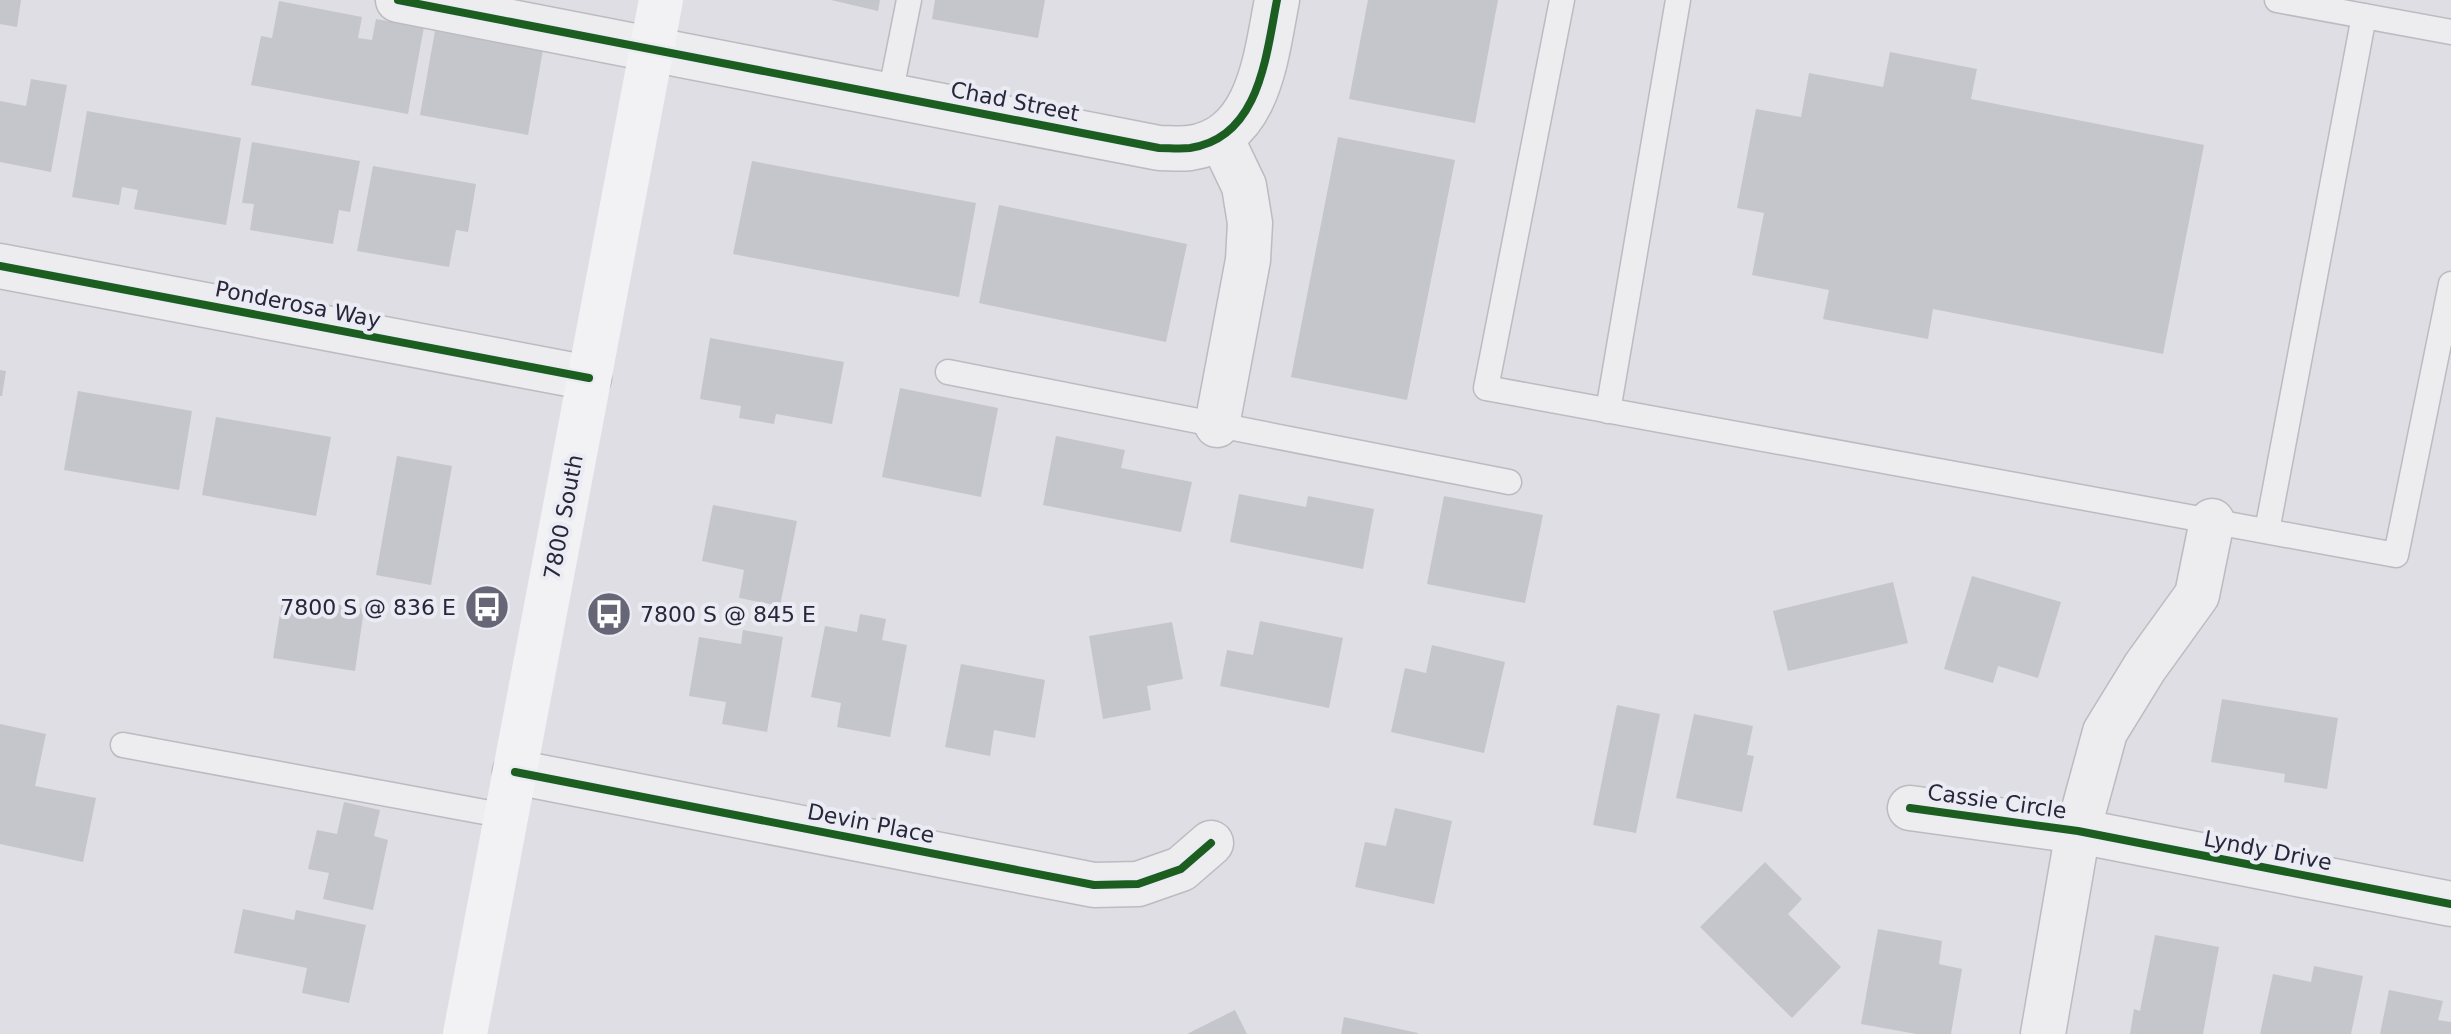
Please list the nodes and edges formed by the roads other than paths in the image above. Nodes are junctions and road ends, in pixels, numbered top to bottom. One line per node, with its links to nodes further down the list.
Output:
1 (398, 0): 10 (street, Chad Street)
2 (661, 0): 10 (main road, 7800 South)
3 (909, 0): 11 (lane)
4 (1277, 0): 12 (street)
5 (1562, 0): 17 (lane)
6 (1678, 0): 17 (lane)
7 (2277, 0): 8 (lane)
8 (2364, 16): 9 (lane); 21 (lane)
9 (2451, 32)
10 (652, 49): 11 (street, Chad Street); 16 (main road, 7800 South)
11 (890, 95): 12 (street, Chad Street)
12 (1221, 138): 18 (street)
13 (0, 266): 16 (street, Ponderosa Way)
14 (2451, 284): 21 (lane)
15 (948, 372): 18 (lane)
16 (589, 378): 23 (main road, 7800 South)
17 (1608, 411): 20 (lane)
18 (1217, 425): 19 (lane)
19 (1509, 482)
20 (2212, 521): 21 (lane); 26 (street)
21 (2267, 531)
22 (123, 745): 25 (lane)
23 (515, 772): 25 (main road, 7800 South); 27 (street, Devin Place)
24 (1910, 808): 26 (street, Cassie Circle)
25 (506, 816): 29 (main road, 7800 South)
26 (2078, 831): 28 (street, Lyndy Drive); 30 (street)
27 (1211, 843)
28 (2451, 904)
29 (465, 1034)
30 (2043, 1034)

